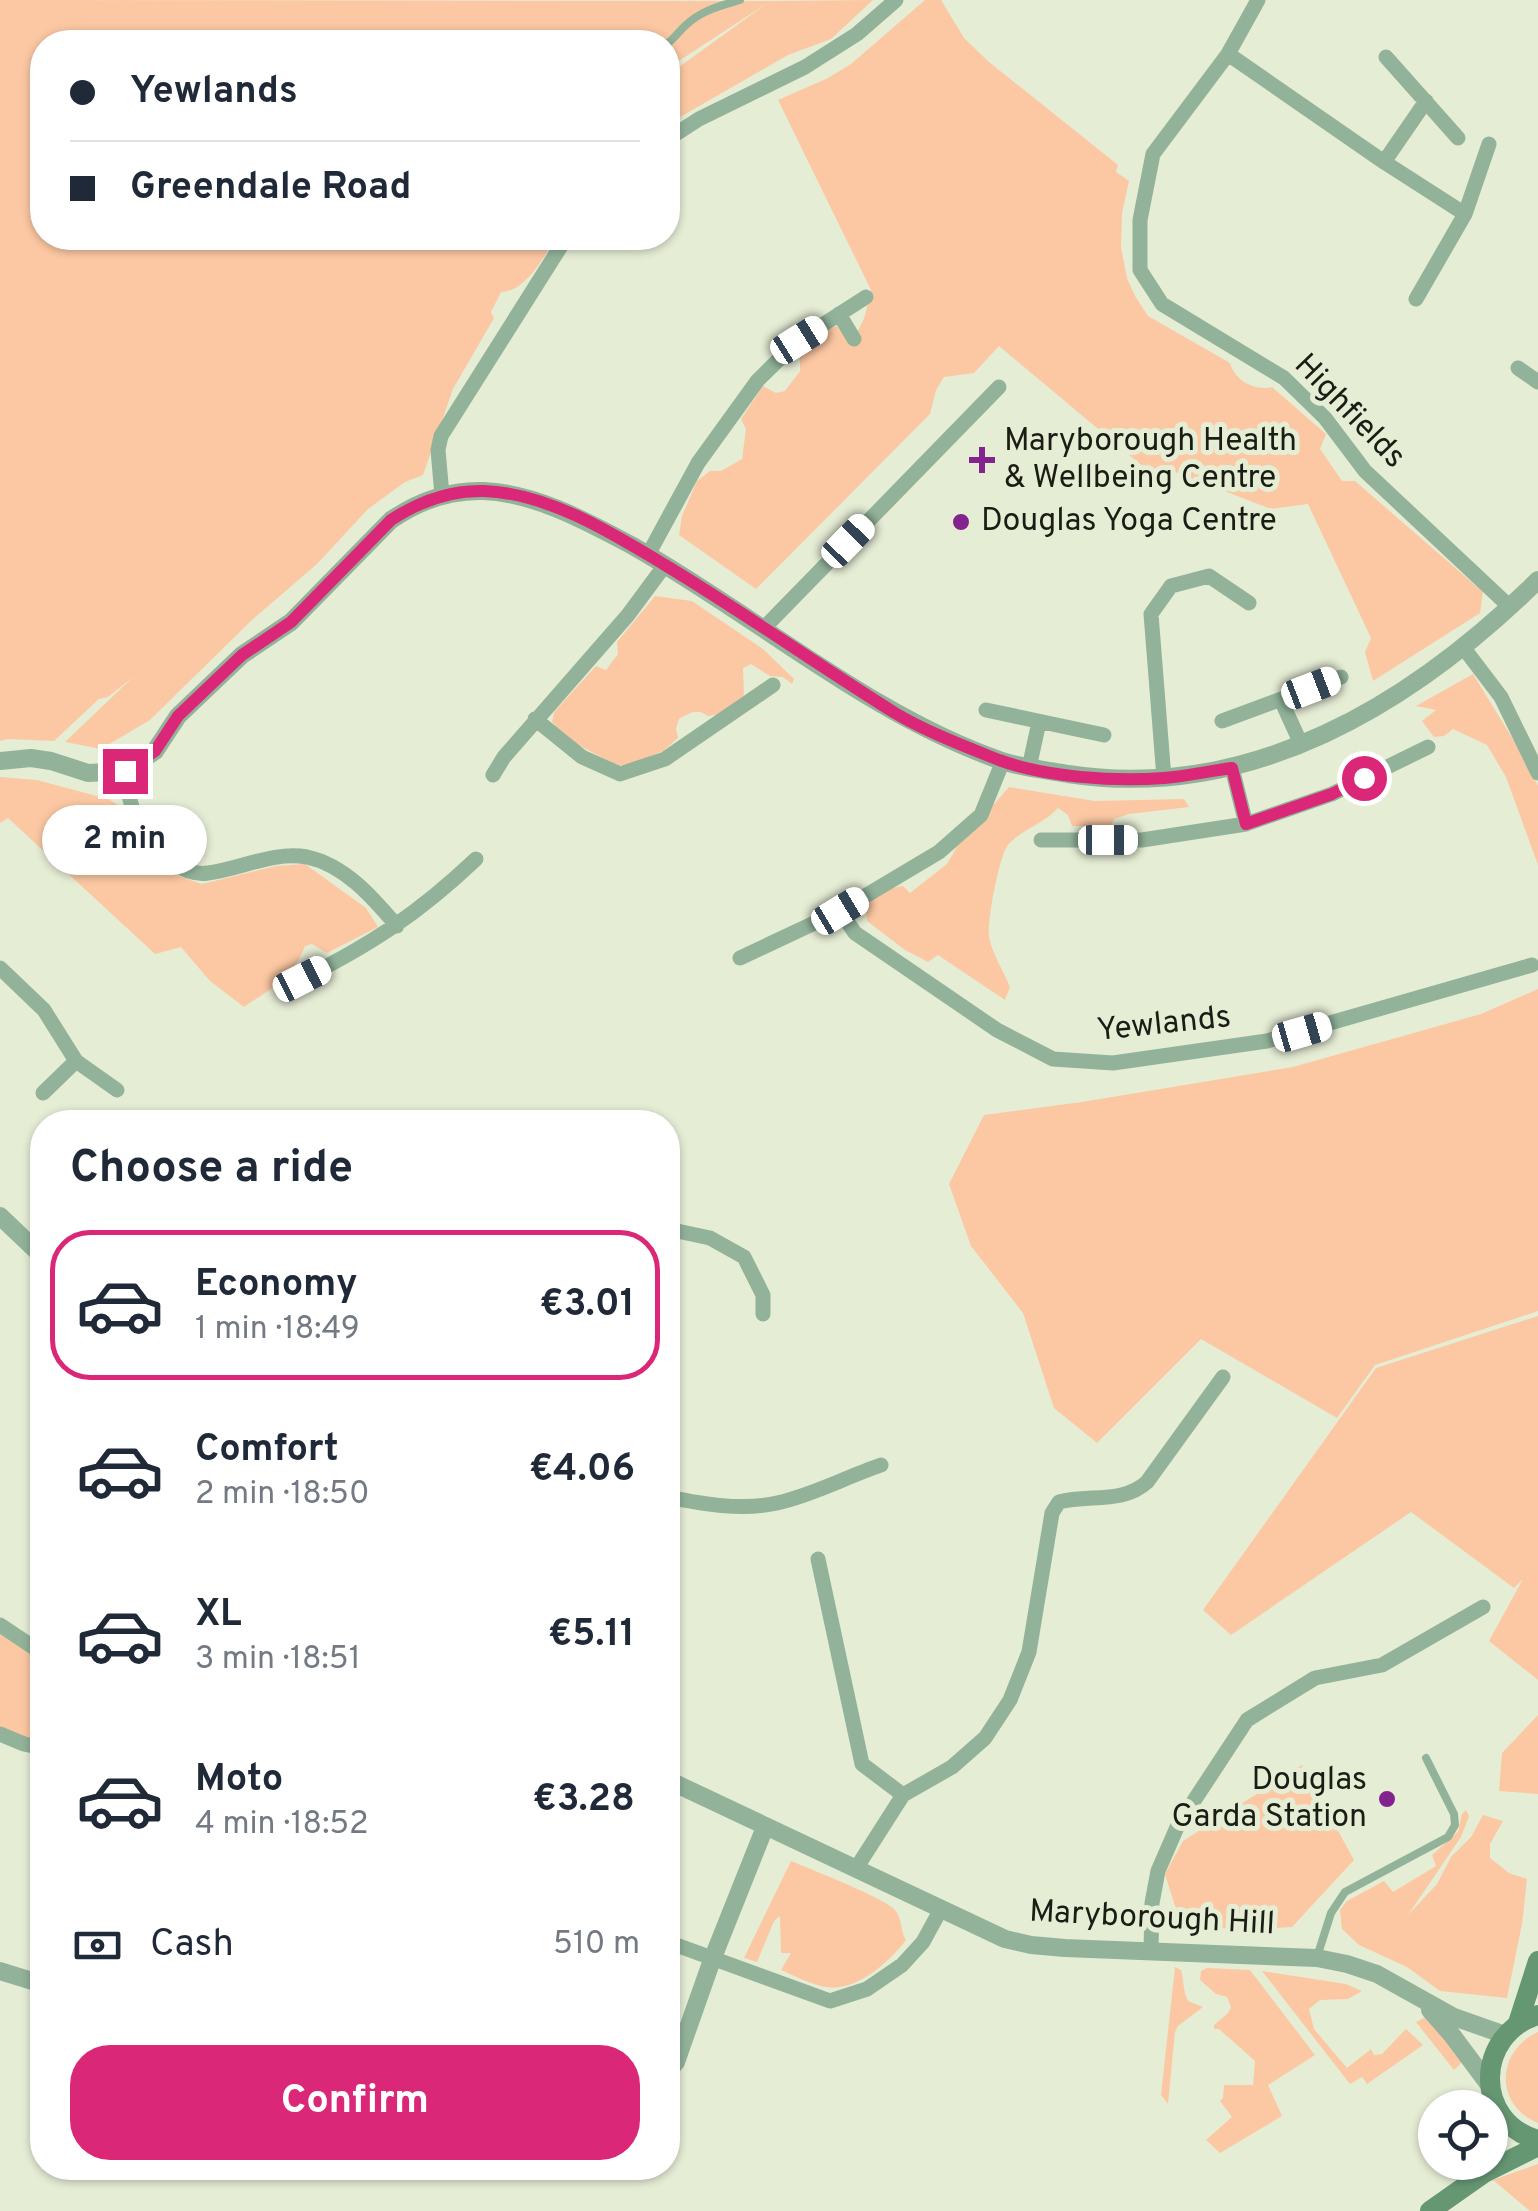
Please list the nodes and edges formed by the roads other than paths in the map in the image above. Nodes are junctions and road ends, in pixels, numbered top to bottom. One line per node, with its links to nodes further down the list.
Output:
1 (740, 0): 4 (lane)
2 (896, 0): 8 (street)
3 (1258, 0): 5 (street)
4 (680, 31)
5 (1228, 54): 11 (street); 25 (street, Highfields)
6 (1386, 57): 7 (street)
7 (1426, 101): 9 (street); 11 (street)
8 (680, 131)
9 (1458, 138)
10 (1489, 144): 12 (street)
11 (1384, 162): 12 (street)
12 (1465, 214): 15 (street)
13 (558, 250): 21 (street)
14 (866, 297): 16 (street)
15 (1416, 299)
16 (838, 314): 17 (street); 22 (street)
17 (854, 338)
18 (1518, 368): 19 (street)
19 (1538, 382)
20 (1000, 387): 26 (street)
21 (442, 494): 22 (street); 42 (street)
22 (657, 560): 26 (street); 32 (street)
23 (1538, 580): 25 (street)
24 (1250, 602): 45 (street)
25 (1510, 607): 27 (street)
26 (764, 628): 39 (street)
27 (1463, 647): 36 (street); 43 (street)
28 (1341, 676): 30 (street)
29 (773, 686): 32 (street)
30 (1281, 700): 33 (street); 36 (street)
31 (986, 710): 34 (street)
32 (535, 719): 44 (street)
33 (1222, 721)
34 (1039, 722): 35 (street); 40 (street)
35 (1104, 735)
36 (1301, 744): 41 (street)
37 (1428, 747): 46 (street)
38 (0, 761): 42 (street)
39 (1003, 761): 40 (street); 49 (street)
40 (1029, 768): 45 (street)
41 (1232, 768): 45 (street); 46 (street)
42 (125, 771): 50 (street)
43 (1538, 773)
44 (493, 775)
45 (1164, 778)
46 (1246, 824): 47 (street)
47 (1041, 840)
48 (476, 859): 50 (street)
49 (840, 911): 51 (street); 52 (street, Yewlands)
50 (398, 926): 54 (street)
51 (740, 958)
52 (1532, 966)
53 (0, 968): 55 (street)
54 (302, 979)
55 (76, 1061): 56 (street); 57 (street)
56 (116, 1090)
57 (43, 1094)
58 (0, 1216): 60 (street)
59 (680, 1232): 61 (street)
60 (30, 1245)
61 (763, 1314)
62 (1223, 1377): 73 (street)
63 (880, 1465): 64 (street)
64 (680, 1499)
65 (818, 1558): 73 (street)
66 (1483, 1607): 78 (street)
67 (0, 1625): 68 (street)
68 (30, 1645)
69 (0, 1734): 70 (street)
70 (30, 1744)
71 (1426, 1758): 79 (lane)
72 (680, 1786): 74 (street, Maryborough Hill)
73 (903, 1796): 75 (street)
74 (765, 1827): 75 (street, Maryborough Hill); 80 (street)
75 (857, 1867): 76 (street, Maryborough Hill)
76 (941, 1909): 78 (street, Maryborough Hill); 80 (street)
77 (680, 1947): 80 (street)
78 (1151, 1951): 79 (street, Maryborough Hill)
79 (1317, 1958): 84 (street, Maryborough Hill)
80 (712, 1960): 86 (street)
81 (1538, 1960): 85 (main road)
82 (0, 1970): 83 (street)
83 (30, 1980)
84 (1420, 1999): 85 (street, Maryborough Hill); 87 (street, Maryborough Hill)
85 (1520, 2025): 87 (main road)
86 (680, 2051)
87 (1490, 2086): 88 (main road)
88 (1492, 2090)
89 (1508, 2121): 90 (main road)
90 (1538, 2143): 91 (main road)
91 (1508, 2155)
92 (1468, 2180): 93 (main road)
93 (1430, 2211)

